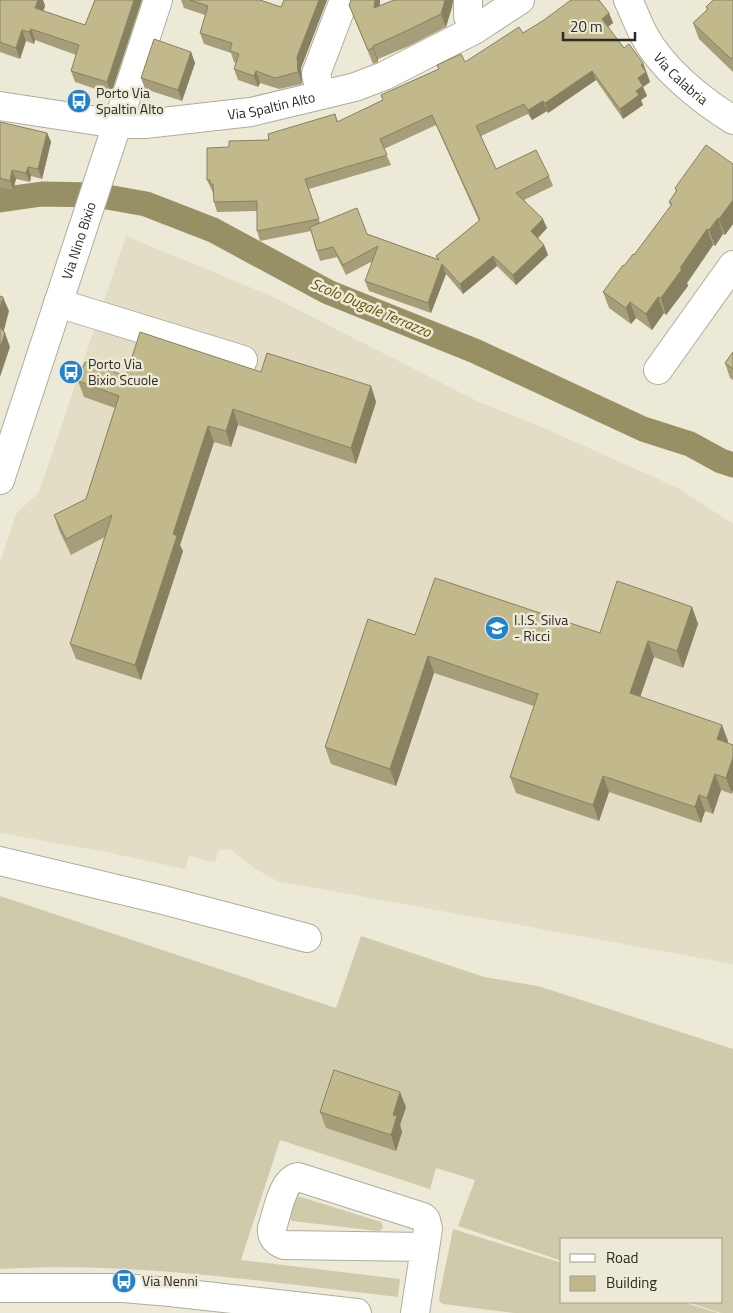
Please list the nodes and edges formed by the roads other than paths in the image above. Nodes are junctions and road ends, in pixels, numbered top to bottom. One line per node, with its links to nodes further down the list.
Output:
1 (158, 0): 10 (street, Via Nino Bixio)
2 (344, 0): 7 (street)
3 (468, 0): 6 (street)
4 (520, 0): 6 (street, Via Spaltin Alto)
5 (628, 0): 9 (street, Via Calabria)
6 (474, 30): 7 (street, Via Spaltin Alto)
7 (321, 95): 10 (street, Via Spaltin Alto)
8 (0, 106): 10 (street, Via Spaltin Alto)
9 (733, 120)
10 (117, 124): 12 (street, Via Nino Bixio)
11 (733, 265): 14 (street)
12 (58, 303): 13 (street); 15 (street, Via Nino Bixio)
13 (243, 360)
14 (658, 370)
15 (0, 480)
16 (0, 861): 17 (street)
17 (307, 938)
18 (425, 1247): 18 (street); 21 (street)
19 (0, 1288): 20 (street)
20 (357, 1313)
21 (415, 1313)

